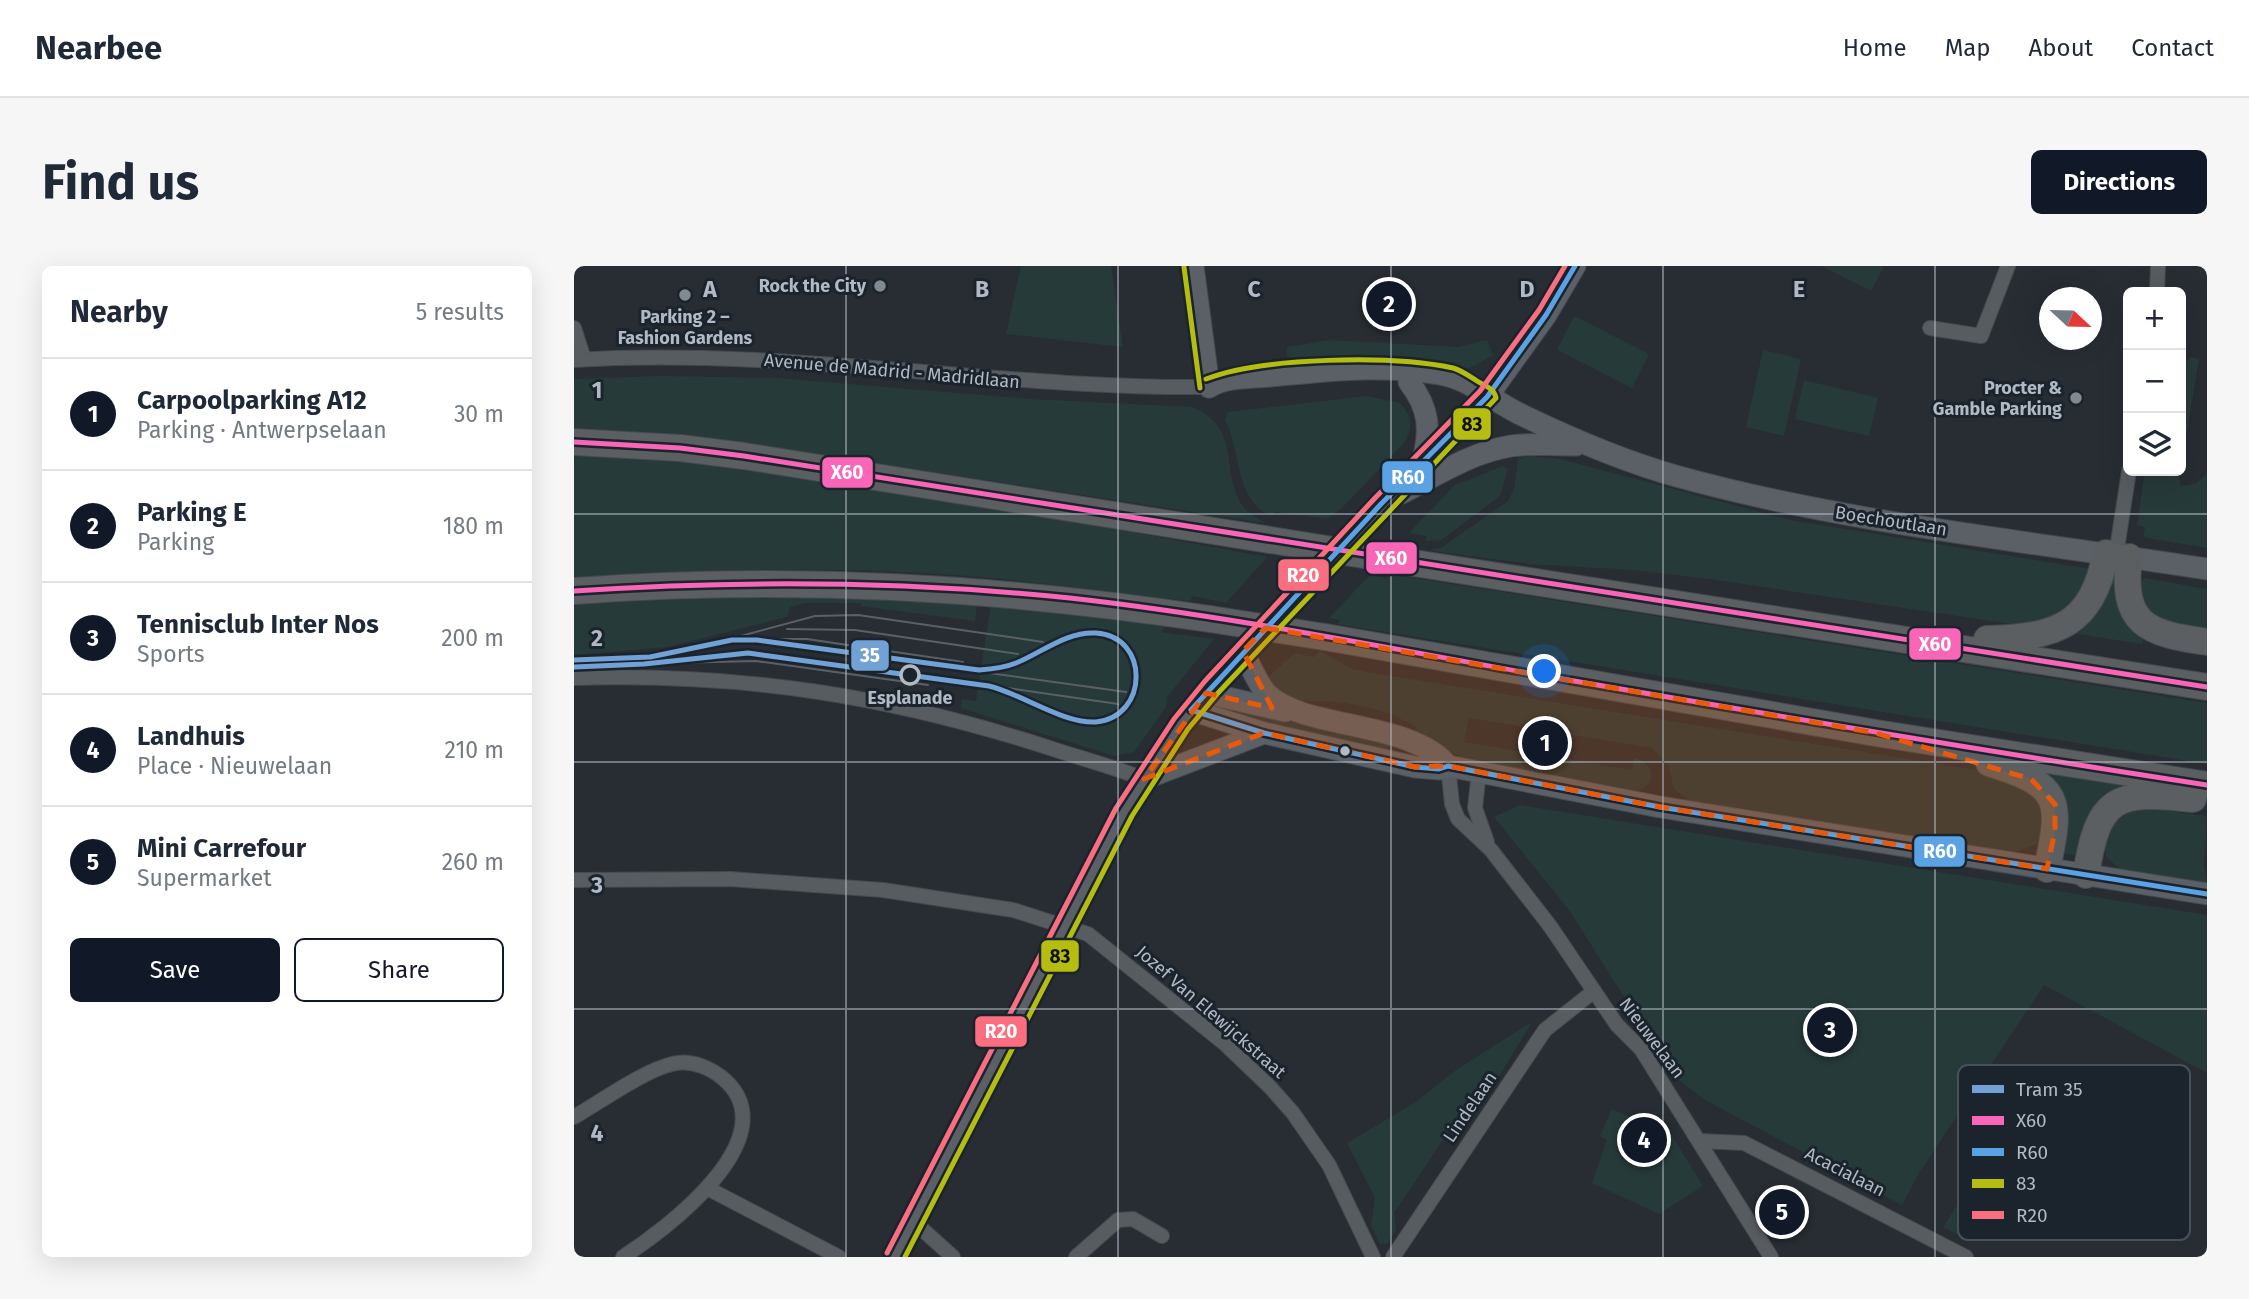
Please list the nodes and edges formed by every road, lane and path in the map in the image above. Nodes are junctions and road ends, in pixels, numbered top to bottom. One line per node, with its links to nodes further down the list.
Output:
1 (1193, 266): 10 (main road)
2 (1575, 266): 11 (main road)
3 (2008, 266): 7 (street)
4 (2158, 266): 5 (street)
5 (2157, 287)
6 (574, 328): 8 (street)
7 (1930, 328)
8 (579, 360): 10 (street, Avenue de Madrid - Madridlaan)
9 (1409, 382): 10 (main road, Avenue de Madrid - Madridlaan); 11 (main road, Avenue de Madrid - Madridlaan); 14 (main road)
10 (1209, 387): 11 (main road, Avenue de Madrid - Madridlaan)
11 (1488, 397): 13 (main road, Boechoutlaan); 14 (main road)
12 (574, 442): 20 (highway, bridge)
13 (1582, 444): 16 (main road, Boechoutlaan); 17 (main road, Boechoutlaan)
14 (1422, 463): 16 (main road)
15 (2128, 476): 17 (street)
16 (1381, 504): 22 (main road)
17 (2117, 555): 18 (main road, Boechoutlaan); 20 (highway); 21 (highway)
18 (2207, 569)
19 (574, 591): 29 (highway, bridge)
20 (1924, 640): 24 (highway)
21 (2207, 642)
22 (1243, 651): 25 (main road); 27 (main road)
23 (574, 678): 32 (street)
24 (2207, 687)
25 (1206, 693): 26 (main road); 27 (main road)
26 (1191, 710): 28 (main road); 32 (main road)
27 (1305, 712): 30 (main road)
28 (1264, 733): 30 (main road); 32 (main road)
29 (1876, 733): 33 (highway); 36 (highway)
30 (1448, 766): 31 (main road); 35 (street, Nieuwelaan)
31 (1479, 772): 35 (street, Nieuwelaan); 36 (main road)
32 (1144, 779): 40 (main road)
33 (2207, 785)
34 (2207, 800): 37 (highway)
35 (1491, 850): 41 (street, Nieuwelaan)
36 (2047, 869): 37 (main road)
37 (2086, 875): 39 (main road)
38 (574, 880): 40 (street, Jozef Van Elewijckstraat)
39 (2207, 894)
40 (1066, 926): 45 (main road); 52 (street, Jozef Van Elewijckstraat)
41 (1594, 991): 43 (street, Nieuwelaan); 53 (street, Lindelaan)
42 (574, 1117): 44 (street)
43 (1700, 1141): 54 (street, Nieuwelaan); 55 (street, Acacialaan)
44 (709, 1189): 47 (street); 48 (street)
45 (913, 1221): 49 (main road); 50 (street)
46 (1162, 1236): 51 (street)
47 (624, 1257)
48 (839, 1257)
49 (895, 1257)
50 (953, 1257)
51 (1076, 1257)
52 (1373, 1257)
53 (1393, 1257)
54 (1771, 1257)
55 (1966, 1257)

